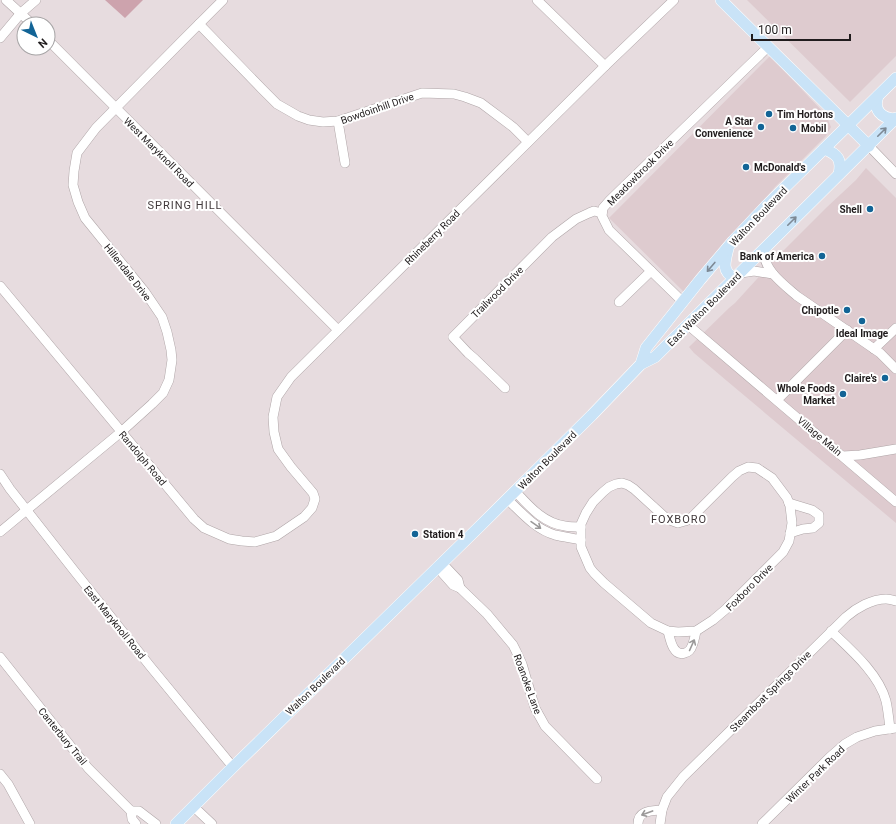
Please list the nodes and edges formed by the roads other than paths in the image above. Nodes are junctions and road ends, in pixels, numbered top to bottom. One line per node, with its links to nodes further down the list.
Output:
1 (6, 0): 7 (street)
2 (36, 0): 7 (street)
3 (223, 0): 9 (street, Hillendale Drive)
4 (537, 0): 13 (street)
5 (674, 0): 13 (street, Rhineberry Road)
6 (721, 0): 11 (main road)
7 (21, 13): 8 (street); 10 (street)
8 (24, 16)
9 (199, 24): 16 (street, Hillendale Drive); 18 (street, Bowdoinhill Drive)
10 (0, 38)
11 (768, 47): 19 (main road); 26 (street, Meadowbrook Drive)
12 (56, 48): 16 (street, West Maryknoll Road)
13 (605, 66): 20 (street, Rhineberry Road)
14 (896, 78): 15 (main road, Walton Boulevard)
15 (878, 96): 17 (main road); 19 (main road, Walton Boulevard)
16 (116, 109): 38 (street, West Maryknoll Road); 46 (street, Hillendale Drive)
17 (895, 118): 21 (main road, one-way to 17)
18 (338, 121): 20 (street, Bowdoinhill Drive); 23 (street)
19 (848, 125): 21 (main road); 22 (main road, Walton Boulevard)
20 (528, 142): 38 (street, Rhineberry Road)
21 (869, 146): 24 (main road); 25 (street)
22 (824, 149): 24 (main road); 27 (main road, Walton Boulevard)
23 (345, 163)
24 (839, 174): 28 (main road, one-way to 24)
25 (896, 174)
26 (602, 213): 29 (street, Meadowbrook Drive); 44 (street, Trailwood Drive)
27 (729, 246): 31 (main road); 34 (main road, Walton Boulevard, one-way to 34)
28 (764, 248): 30 (street); 31 (main road, East Walton Boulevard)
29 (651, 271): 33 (street); 34 (street, Meadowbrook Drive)
30 (772, 274): 31 (street); 39 (street)
31 (738, 275): 36 (main road, East Walton Boulevard)
32 (0, 286): 46 (street, Randolph Road)
33 (618, 302)
34 (683, 302): 35 (main road, Walton Boulevard)
35 (669, 319): 40 (main road); 42 (main road, Walton Boulevard)
36 (688, 325): 40 (main road, East Walton Boulevard); 45 (street, Village Main)
37 (896, 328): 41 (street)
38 (338, 330): 51 (street, Rhineberry Road)
39 (847, 330): 41 (street); 45 (street)
40 (679, 333): 42 (main road, East Walton Boulevard)
41 (874, 349): 43 (street)
42 (640, 364): 50 (main road, Walton Boulevard)
43 (896, 368)
44 (505, 388)
45 (777, 400): 48 (street, Village Main)
46 (121, 432): 51 (street, Randolph Road); 54 (street, Hillendale Drive)
47 (896, 449): 48 (street)
48 (842, 456): 52 (street, Village Main)
49 (0, 474): 54 (street, East Maryknoll Road)
50 (511, 495): 55 (street); 58 (street, one-way to 58); 59 (main road, Walton Boulevard)
51 (315, 499)
52 (896, 502)
53 (789, 503): 55 (street, Foxboro Drive); 57 (street, Foxboro Drive); 57 (street)
54 (26, 510): 56 (street, Hillendale Drive); 66 (street, East Maryknoll Road)
55 (581, 527): 58 (street, Foxboro Drive)
56 (0, 532)
57 (790, 534): 62 (street, Foxboro Drive)
58 (581, 540): 61 (street, Foxboro Drive)
59 (439, 565): 66 (main road, Walton Boulevard); 68 (street, Roanoke Lane)
60 (896, 601): 63 (street, Steamboat Springs Drive)
61 (668, 631): 62 (street, Foxboro Drive); 62 (street, one-way to 62)
62 (696, 631)
63 (831, 632): 65 (street); 70 (street, Steamboat Springs Drive)
64 (0, 657): 71 (street, Canterbury Trail)
65 (893, 728): 79 (street, Winter Park Road)
66 (232, 767): 69 (main road, Walton Boulevard)
67 (0, 774): 72 (street)
68 (598, 779)
69 (194, 807): 75 (main road, Walton Boulevard); 76 (street)
70 (662, 810): 77 (street, one-way to 77); 78 (street, Steamboat Springs Drive)
71 (131, 811): 73 (street, Canterbury Trail); 74 (street, Canterbury Trail)
72 (30, 824)
73 (136, 824)
74 (156, 824)
75 (176, 824)
76 (212, 824)
77 (638, 824)
78 (660, 824)
79 (762, 824)

